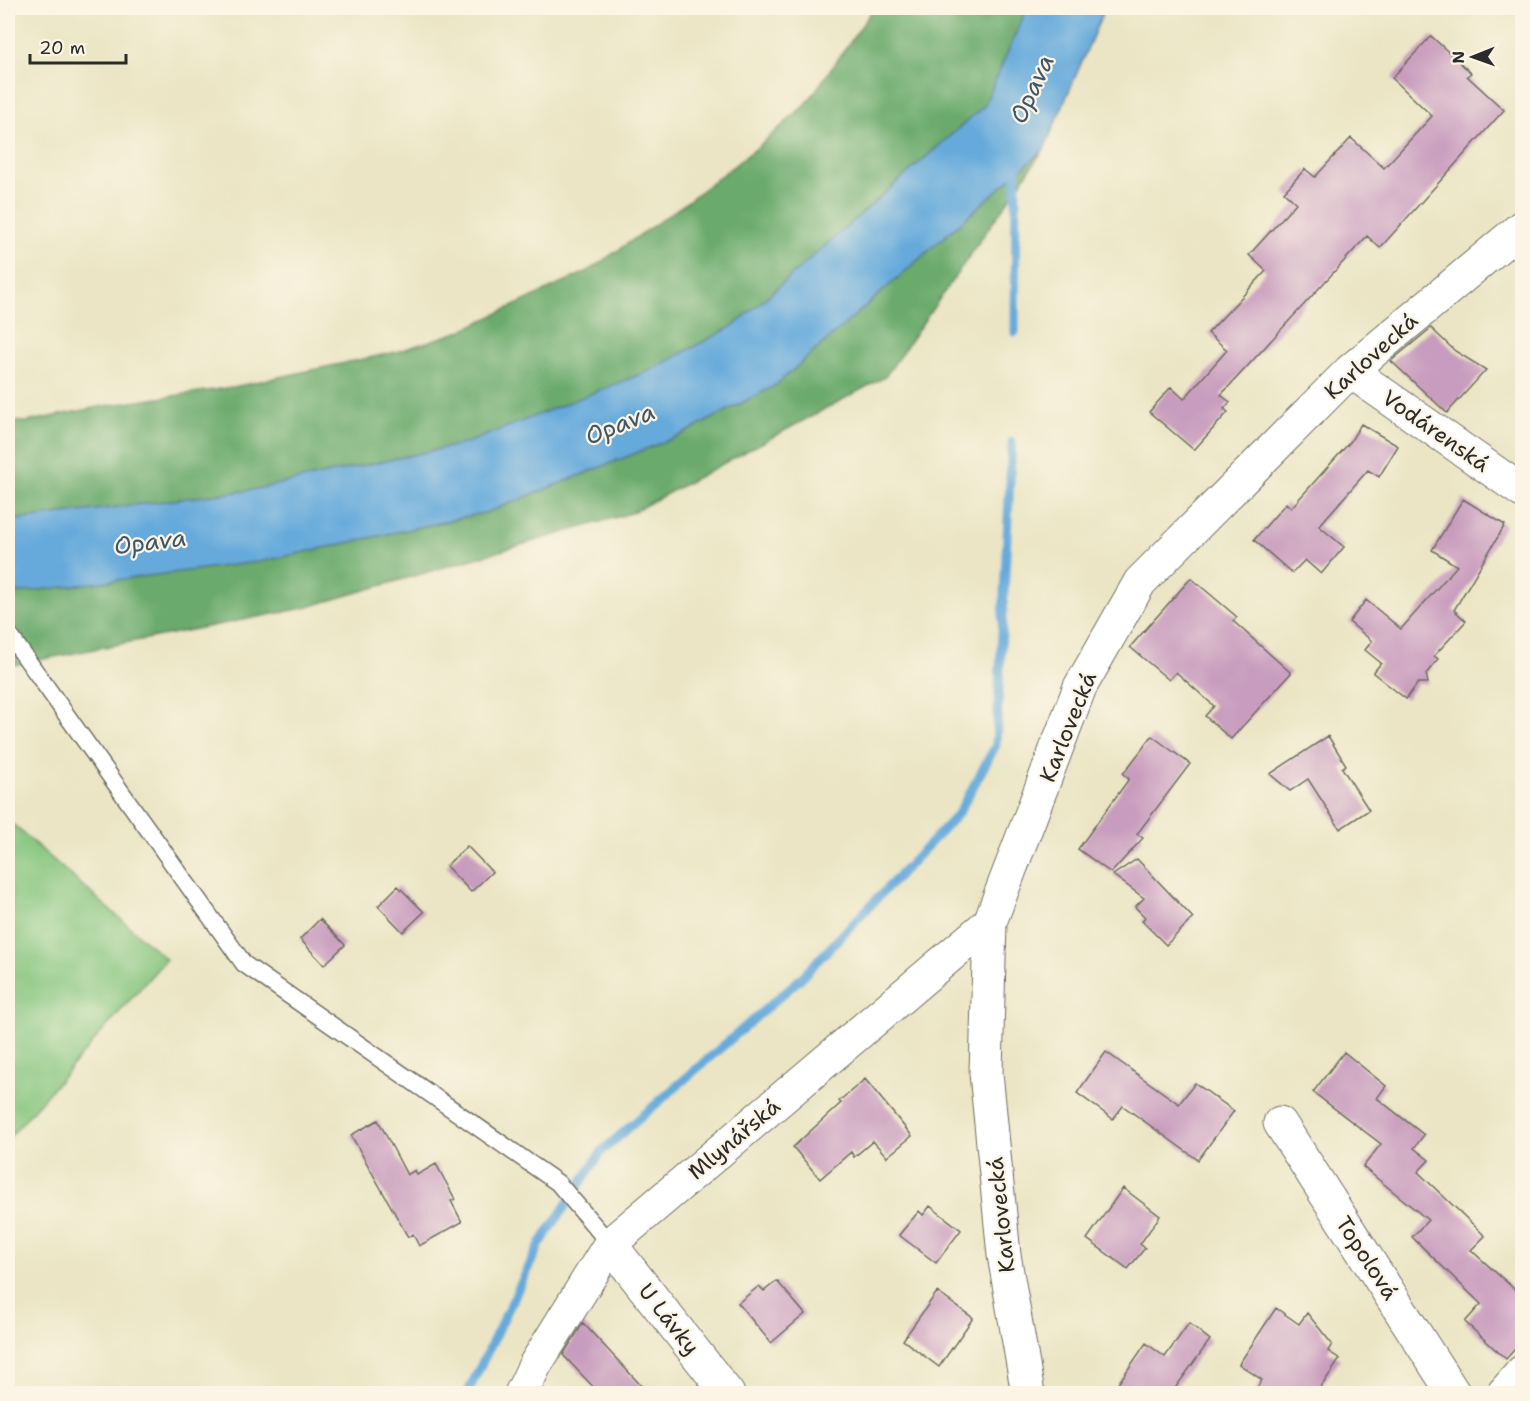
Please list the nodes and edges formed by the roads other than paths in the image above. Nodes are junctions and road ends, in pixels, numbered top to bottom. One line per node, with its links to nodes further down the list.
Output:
1 (1522, 227): 2 (street, Karlovecká)
2 (1350, 371): 3 (street, Vodárenská); 5 (street, Karlovecká)
3 (1522, 491)
4 (8, 633): 7 (lane)
5 (990, 922): 7 (street, Mlynářská); 11 (street, Karlovecká)
6 (1280, 1123): 12 (street, Topolová)
7 (602, 1233): 9 (street, Mlynářská); 10 (street, U Lávky)
8 (1522, 1372): 13 (street)
9 (521, 1394)
10 (728, 1394)
11 (1028, 1394)
12 (1454, 1394)
13 (1503, 1394)

